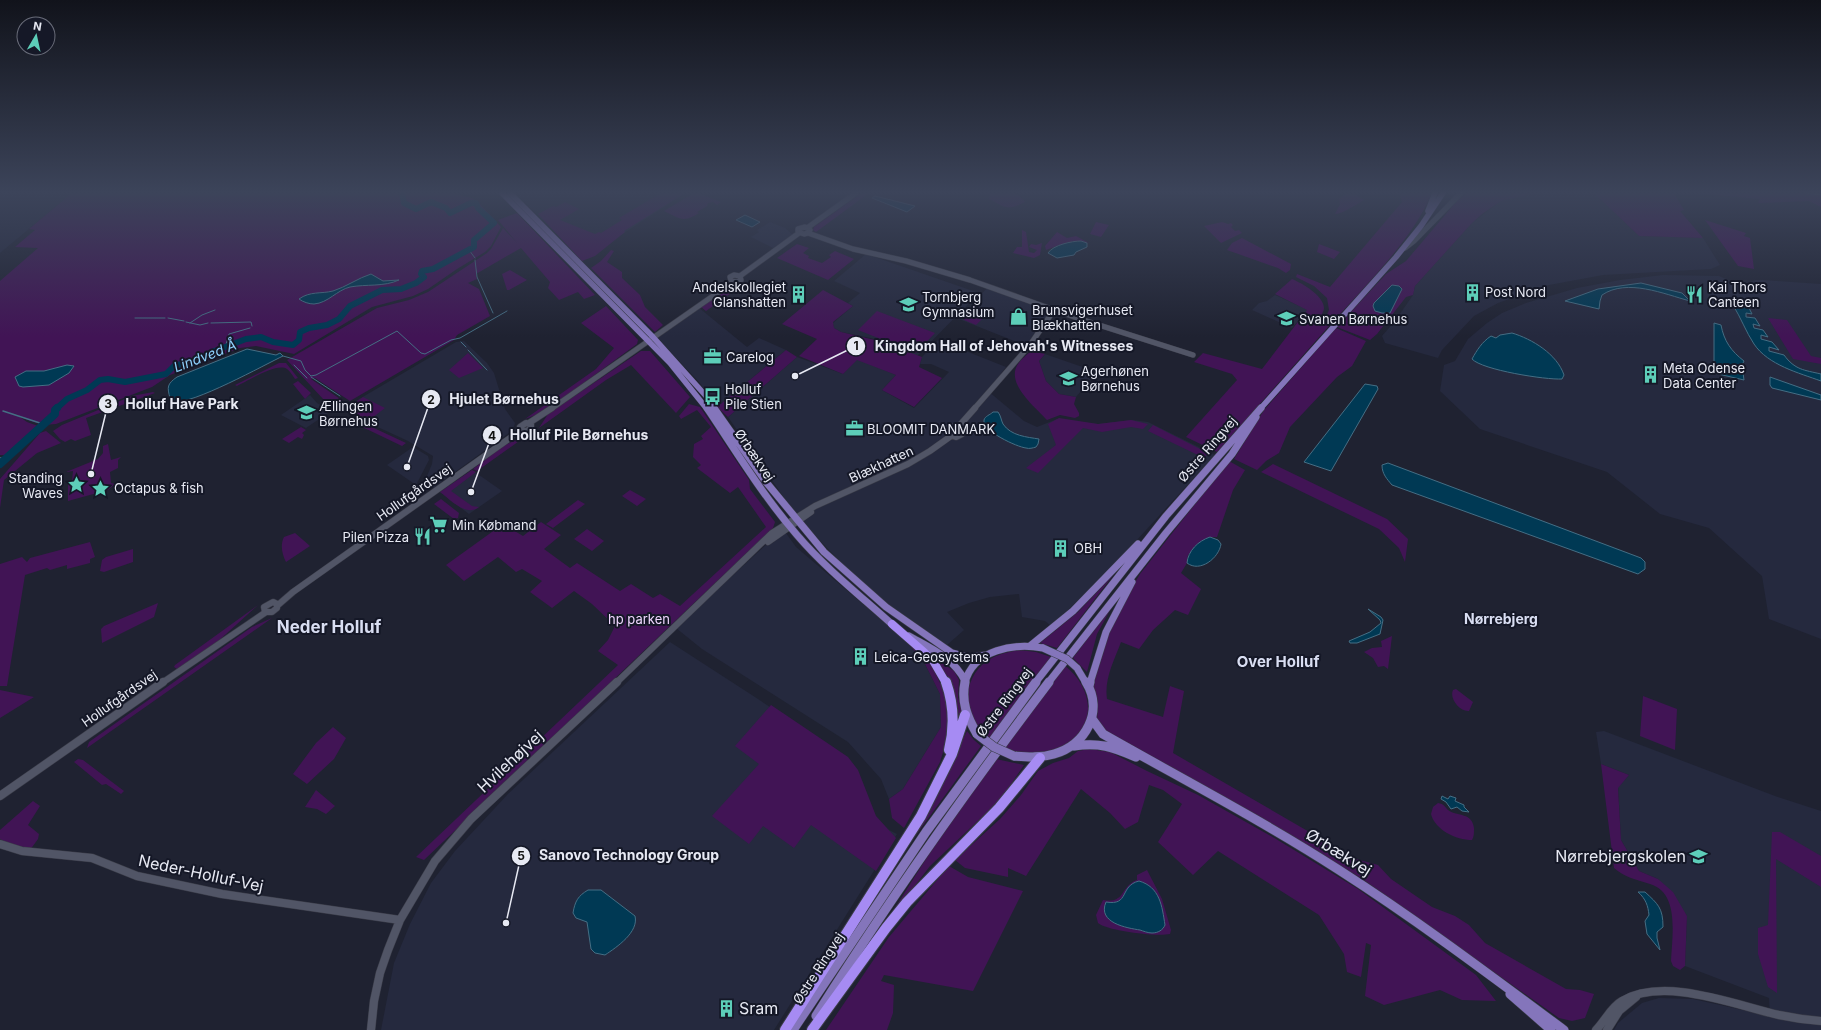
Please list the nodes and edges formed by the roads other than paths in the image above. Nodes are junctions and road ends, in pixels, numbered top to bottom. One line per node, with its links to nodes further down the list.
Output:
1 (551, 241): 9 (main road, Ørbækvej)
2 (556, 241): 9 (main road, Ørbækvej)
3 (788, 241): 9 (street)
4 (833, 241): 8 (street)
5 (1411, 241): 7 (main road, Østre Ringvej)
6 (1414, 241): 7 (street)
7 (1405, 248): 11 (main road, Østre Ringvej)
8 (1054, 310): 10 (street); 12 (street)
9 (650, 338): 15 (main road, Ørbækvej); 15 (main road, Ørbækvej); 28 (street, Hollufgårdsvej)
10 (1193, 355)
11 (1261, 409): 14 (main road, Østre Ringvej); 16 (main road, Østre Ringvej)
12 (959, 426): 13 (street); 13 (street)
13 (951, 436): 15 (street, Blækhatten)
14 (1167, 515): 18 (main road); 36 (main road, Østre Ringvej)
15 (791, 522): 17 (main road, Ørbækvej); 19 (main road); 30 (street, Hvilehøjvej)
16 (1166, 533): 21 (main road); 37 (main road, Østre Ringvej)
17 (892, 624): 20 (main road, Ørbækvej); 27 (highway)
18 (1030, 646): 19 (main road); 21 (main road, bridge)
19 (987, 655): 20 (main road)
20 (965, 681): 22 (main road)
21 (1089, 686): 23 (main road)
22 (965, 715): 25 (main road, bridge); 27 (highway)
23 (1092, 719): 24 (main road); 26 (main road, Ørbækvej)
24 (1074, 746): 25 (main road); 26 (main road, Ørbækvej)
25 (1040, 758): 38 (highway)
26 (1174, 775): 31 (main road, Ørbækvej)
27 (936, 787): 35 (highway)
28 (0, 796)
29 (0, 844): 30 (street, Neder-Holluf-Vej)
30 (400, 920): 34 (street, Hvilehøjvej)
31 (1480, 968): 39 (main road, Ørbækvej); 40 (main road, Ørbækvej)
32 (1638, 996): 33 (street); 41 (street); 42 (street)
33 (1821, 1021)
34 (371, 1030)
35 (785, 1030)
36 (793, 1030)
37 (808, 1030)
38 (812, 1030)
39 (1551, 1030)
40 (1564, 1030)
41 (1596, 1030)
42 (1608, 1030)

